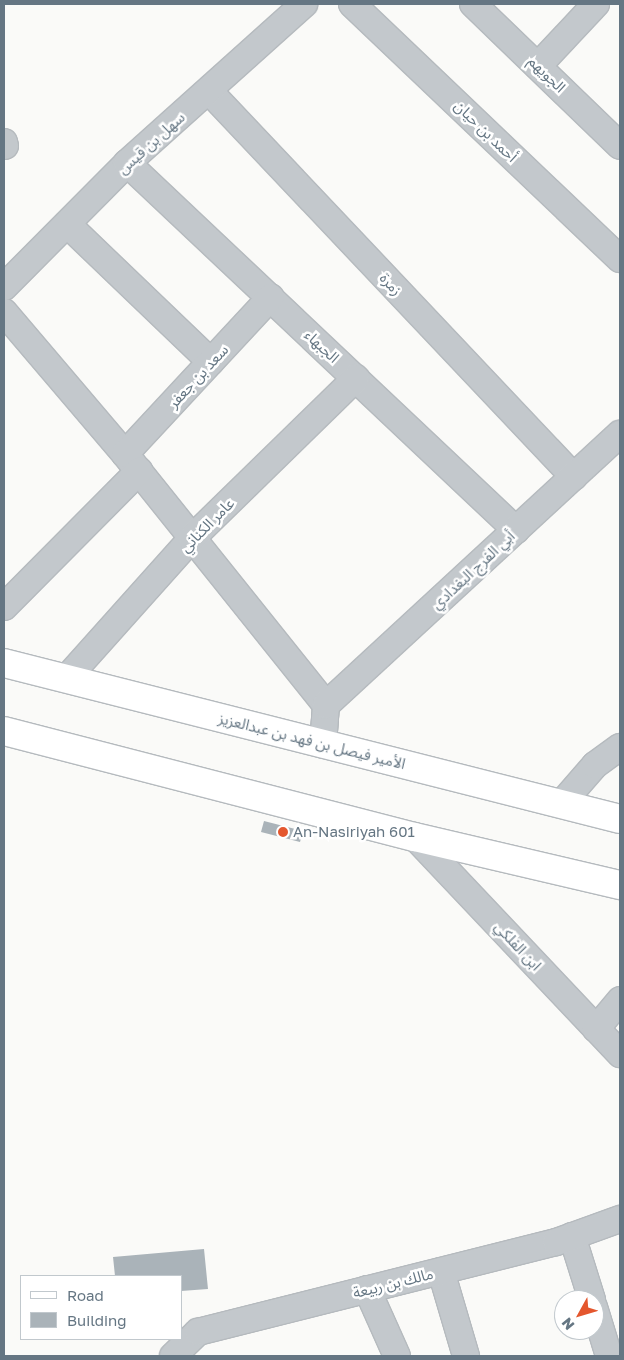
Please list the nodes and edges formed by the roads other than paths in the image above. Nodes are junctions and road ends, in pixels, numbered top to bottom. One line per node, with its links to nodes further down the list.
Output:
1 (304, 4): 6 (street, سهل بن قيس)
2 (352, 4): 10 (street, أحمد بن حيان)
3 (472, 4): 5 (street, الجويهم)
4 (596, 4): 5 (street)
5 (538, 66): 7 (street, الجويهم)
6 (209, 91): 8 (street, سهل بن قيس); 18 (street, زمرة)
7 (620, 146)
8 (127, 163): 9 (street, سهل بن قيس); 12 (street, الجبهاء)
9 (67, 224): 11 (street, سهل بن قيس); 14 (street)
10 (620, 259)
11 (4, 287)
12 (271, 298): 14 (street, سعد بن جعفر); 15 (street, الجبهاء)
13 (4, 312): 17 (street)
14 (211, 362): 17 (street, سعد بن جعفر)
15 (356, 378): 19 (street, الجبهاء); 20 (street, عامر الكناني)
16 (620, 434): 18 (street, أبي الفرج البغدادي)
17 (132, 462): 20 (street); 21 (street, سعد بن جعفر)
18 (574, 477): 19 (street, أبي الفرج البغدادي)
19 (516, 530): 24 (street, أبي الفرج البغدادي)
20 (192, 538): 23 (street, عامر الكناني); 24 (street)
21 (4, 607)
22 (4, 663): 23 (main road, الأمير فيصل بن فهد بن عبدالعزيز)
23 (66, 680): 26 (main road, الأمير فيصل بن فهد بن عبدالعزيز)
24 (326, 705): 26 (street)
25 (4, 731): 30 (main road)
26 (323, 745): 28 (main road, الأمير فيصل بن فهد بن عبدالعزيز)
27 (620, 747): 28 (street)
28 (562, 804): 29 (main road, الأمير فيصل بن فهد بن عبدالعزيز)
29 (620, 818)
30 (415, 837): 31 (main road); 33 (street, ابن الفلكي)
31 (620, 886)
32 (620, 1000): 33 (street)
33 (596, 1029): 34 (street, ابن الفلكي)
34 (620, 1054)
35 (620, 1219): 36 (street, مالك بن ربيعة)
36 (572, 1236): 37 (street, مالك بن ربيعة); 39 (street)
37 (441, 1270): 38 (street, مالك بن ربيعة); 43 (street)
38 (367, 1289): 41 (street, مالك بن ربيعة); 42 (street)
39 (589, 1290)
40 (604, 1340): 44 (street)
41 (173, 1356)
42 (397, 1356)
43 (466, 1356)
44 (609, 1356)

